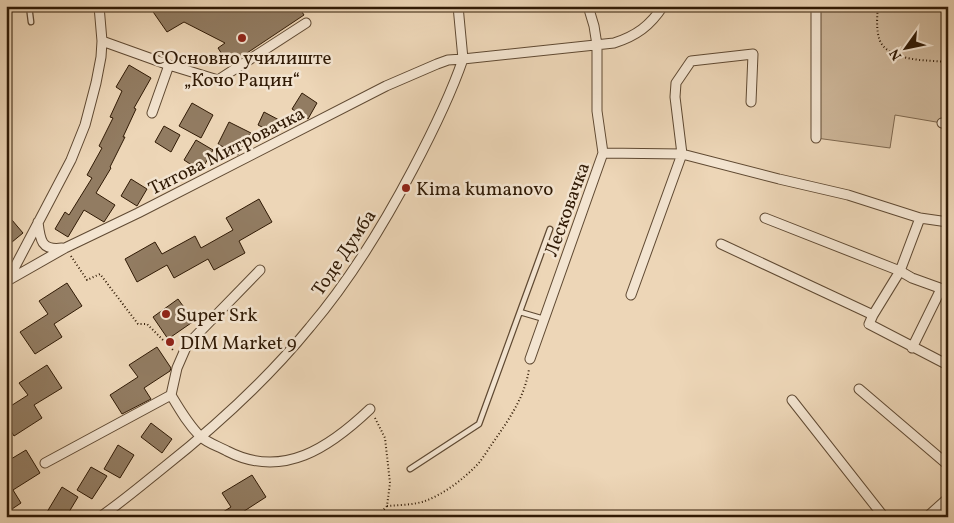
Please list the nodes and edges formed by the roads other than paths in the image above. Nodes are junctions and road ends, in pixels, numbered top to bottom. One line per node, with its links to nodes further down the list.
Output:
1 (29, 6): 7 (lane)
2 (100, 6): 9 (street)
3 (458, 6): 11 (street)
4 (588, 6): 10 (street, Лесковачка)
5 (663, 6): 10 (street)
6 (816, 6): 15 (street)
7 (31, 22)
8 (306, 23): 12 (street)
9 (102, 41): 12 (street); 20 (street)
10 (596, 45): 11 (street); 16 (street, Лесковачка)
11 (463, 59): 24 (street, Титова Митровачка); 40 (street, Тоде Думба)
12 (169, 65): 14 (street)
13 (752, 102): 17 (street)
14 (152, 113)
15 (816, 138)
16 (603, 153): 17 (street); 32 (street, Лесковачка)
17 (682, 154): 19 (street); 29 (street)
18 (764, 218): 26 (street)
19 (920, 218): 21 (street); 26 (street)
20 (38, 222): 24 (street); 27 (street)
21 (948, 222)
22 (550, 229): 30 (lane)
23 (721, 244): 31 (street)
24 (65, 248): 27 (street, Титова Митровачка)
25 (260, 270): 37 (street)
26 (900, 271): 28 (street); 31 (street)
27 (7, 281)
28 (945, 290): 33 (street)
29 (631, 294)
30 (520, 312): 32 (lane); 43 (lane)
31 (873, 315): 33 (street)
32 (544, 319): 34 (street, Лесковачка)
33 (912, 348): 35 (street)
34 (530, 359)
35 (948, 366)
36 (858, 389): 42 (street)
37 (171, 395): 40 (street); 41 (street)
38 (792, 400): 46 (street)
39 (370, 409): 40 (street)
40 (202, 438): 45 (street, Тоде Думба)
41 (45, 463)
42 (948, 465)
43 (410, 469)
44 (948, 498): 47 (street)
45 (100, 517)
46 (884, 517)
47 (928, 517)

